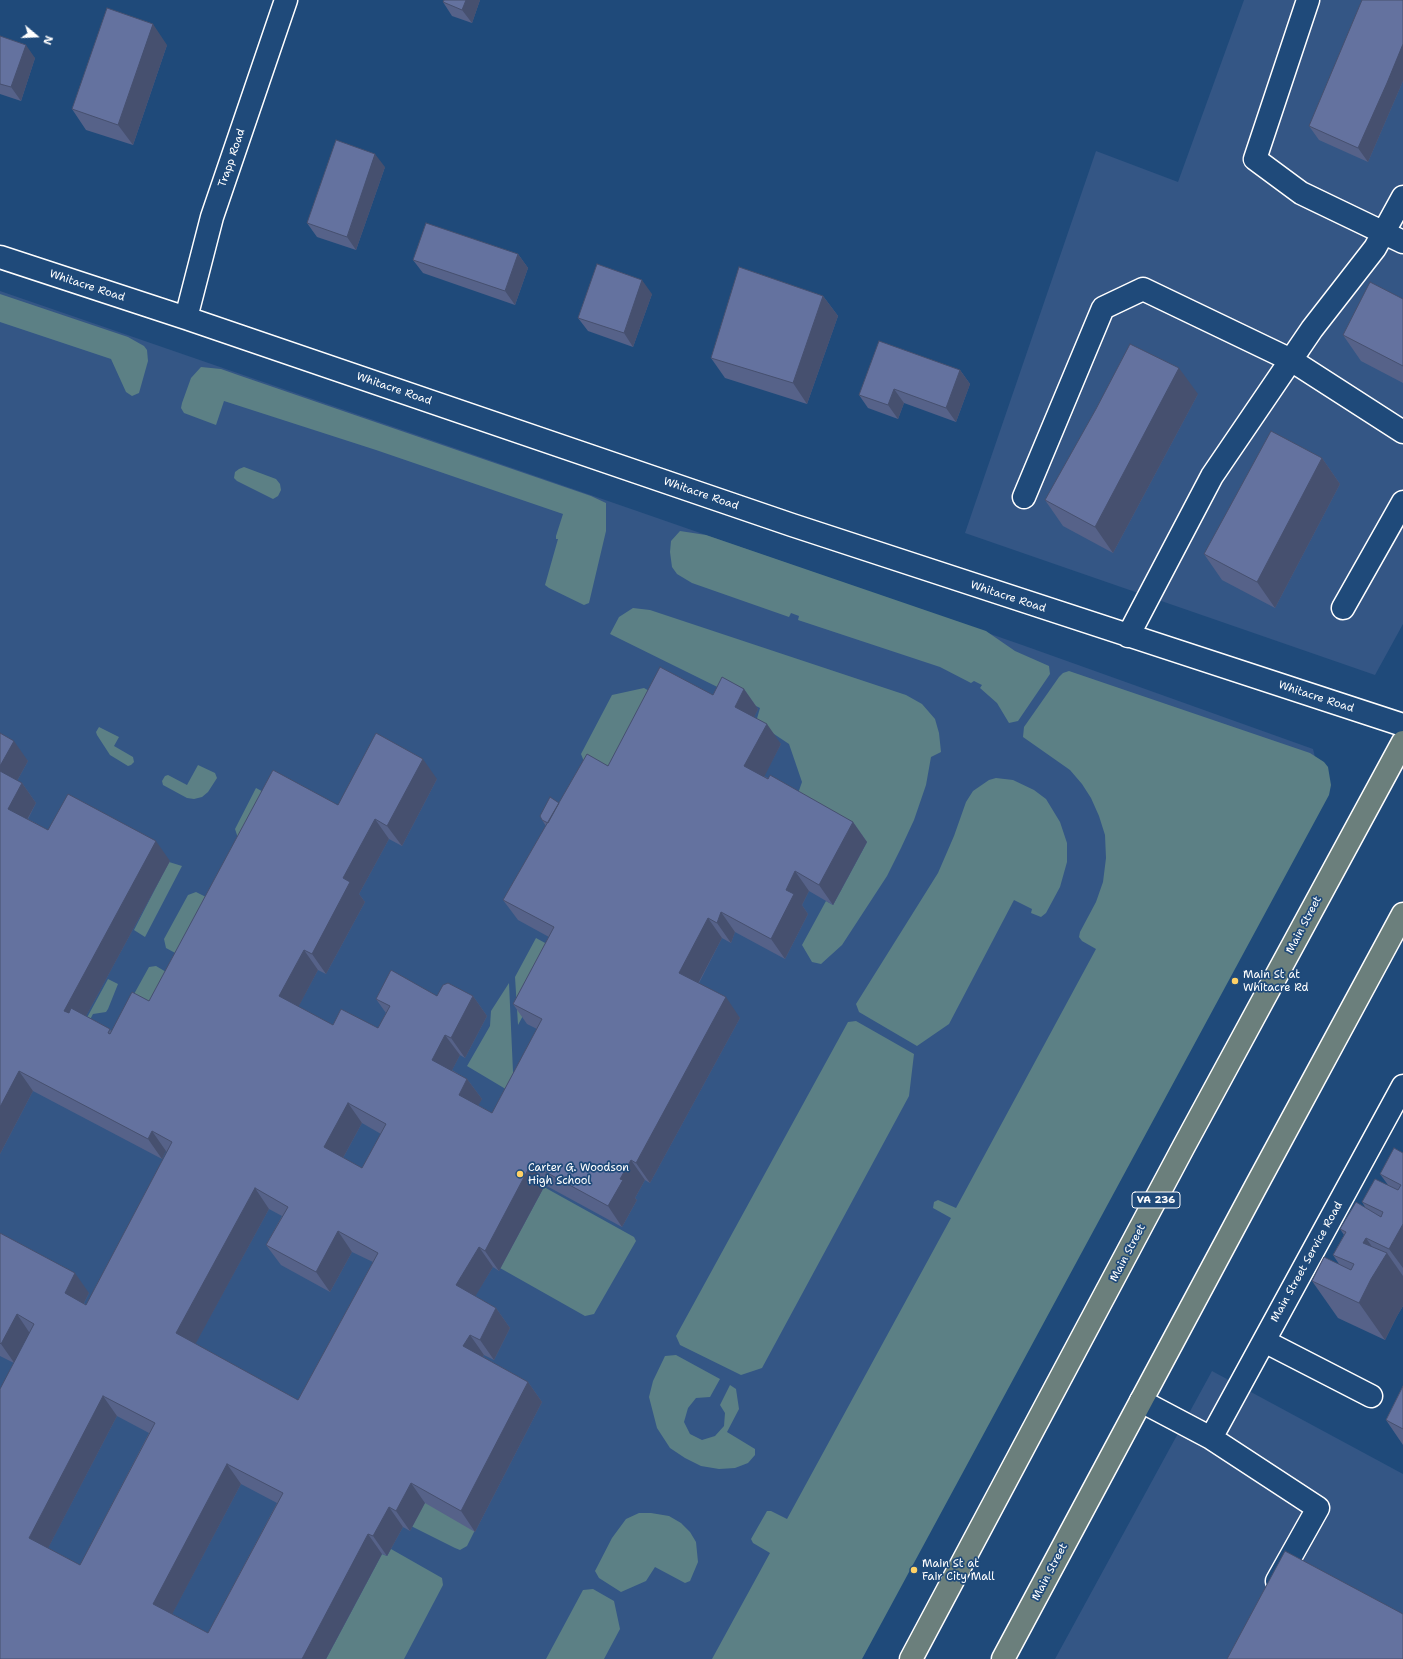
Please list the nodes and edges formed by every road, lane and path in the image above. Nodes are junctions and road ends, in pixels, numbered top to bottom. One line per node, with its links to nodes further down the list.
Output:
1 (286, 0): 6 (street, Trapp Road)
2 (1308, 0): 4 (street)
3 (1403, 197): 4 (street)
4 (1394, 237): 7 (street)
5 (0, 257): 6 (street, Whitacre Road)
6 (186, 318): 12 (street, Whitacre Road)
7 (1291, 360): 8 (street); 9 (street); 12 (street)
8 (1403, 432)
9 (1024, 498)
10 (1403, 502): 11 (street)
11 (1342, 608)
12 (1128, 636): 13 (street, Whitacre Road)
13 (1403, 726)
14 (1403, 742): 23 (main road, Main Street / VA 236)
15 (1403, 914): 20 (main road, Main Street)
16 (1403, 1086): 17 (street, Main Street Service Road)
17 (1397, 1113): 18 (street, Main Street Service Road)
18 (1264, 1341): 19 (street); 21 (street, Main Street Service Road)
19 (1371, 1396)
20 (1141, 1401): 21 (street); 24 (main road, Main Street)
21 (1211, 1438): 22 (street)
22 (1268, 1597)
23 (911, 1659)
24 (1003, 1659)

